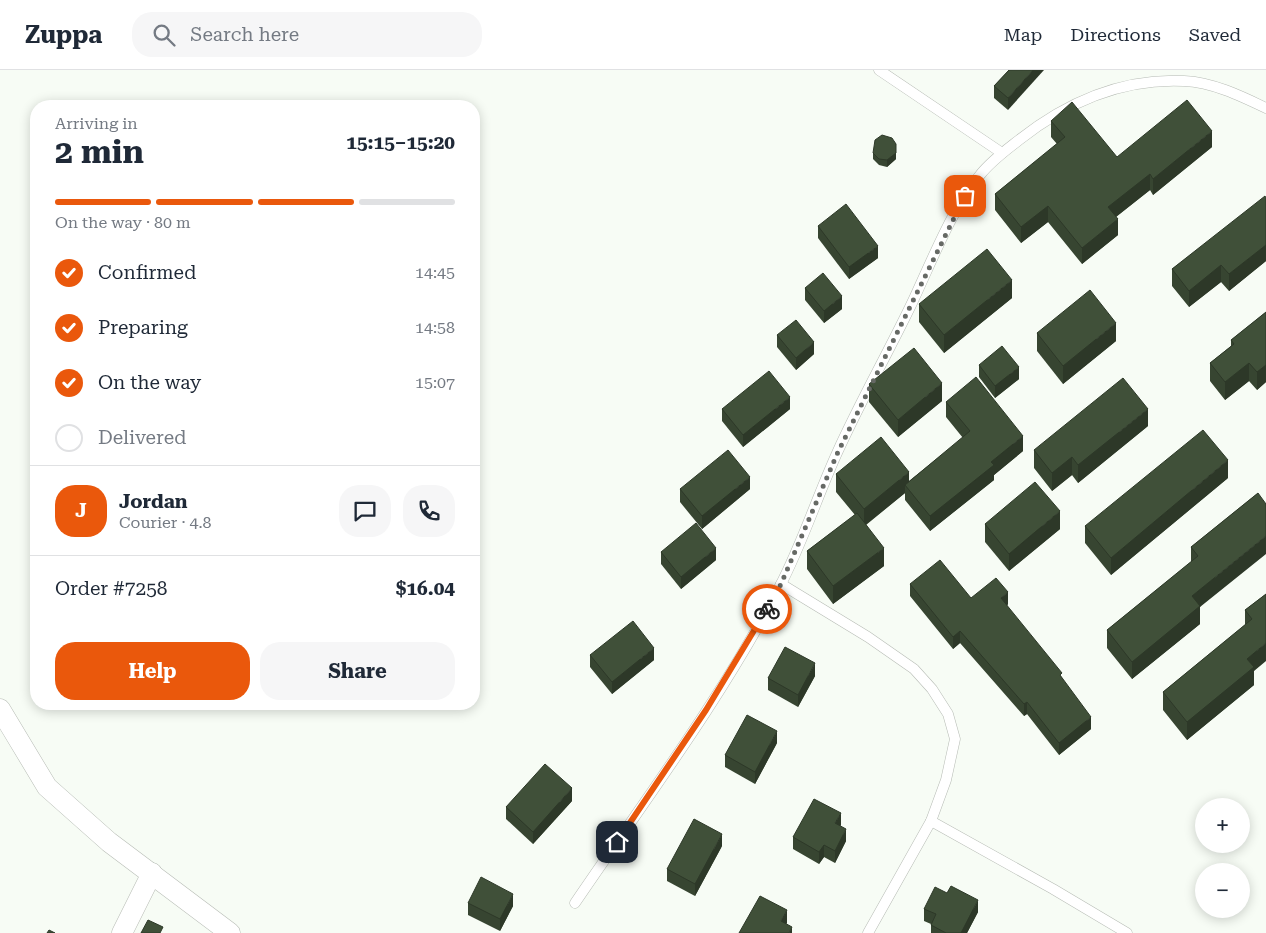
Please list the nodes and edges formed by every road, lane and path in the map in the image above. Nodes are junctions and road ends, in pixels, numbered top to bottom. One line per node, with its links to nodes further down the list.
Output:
1 (879, 70): 3 (lane)
2 (1266, 108): 3 (lane)
3 (1002, 153): 4 (lane)
4 (781, 584): 6 (lane); 8 (lane)
5 (0, 709): 7 (street)
6 (931, 821): 11 (lane); 12 (lane)
7 (152, 873): 9 (street); 10 (street)
8 (575, 903)
9 (122, 933)
10 (230, 933)
11 (868, 933)
12 (1127, 933)

